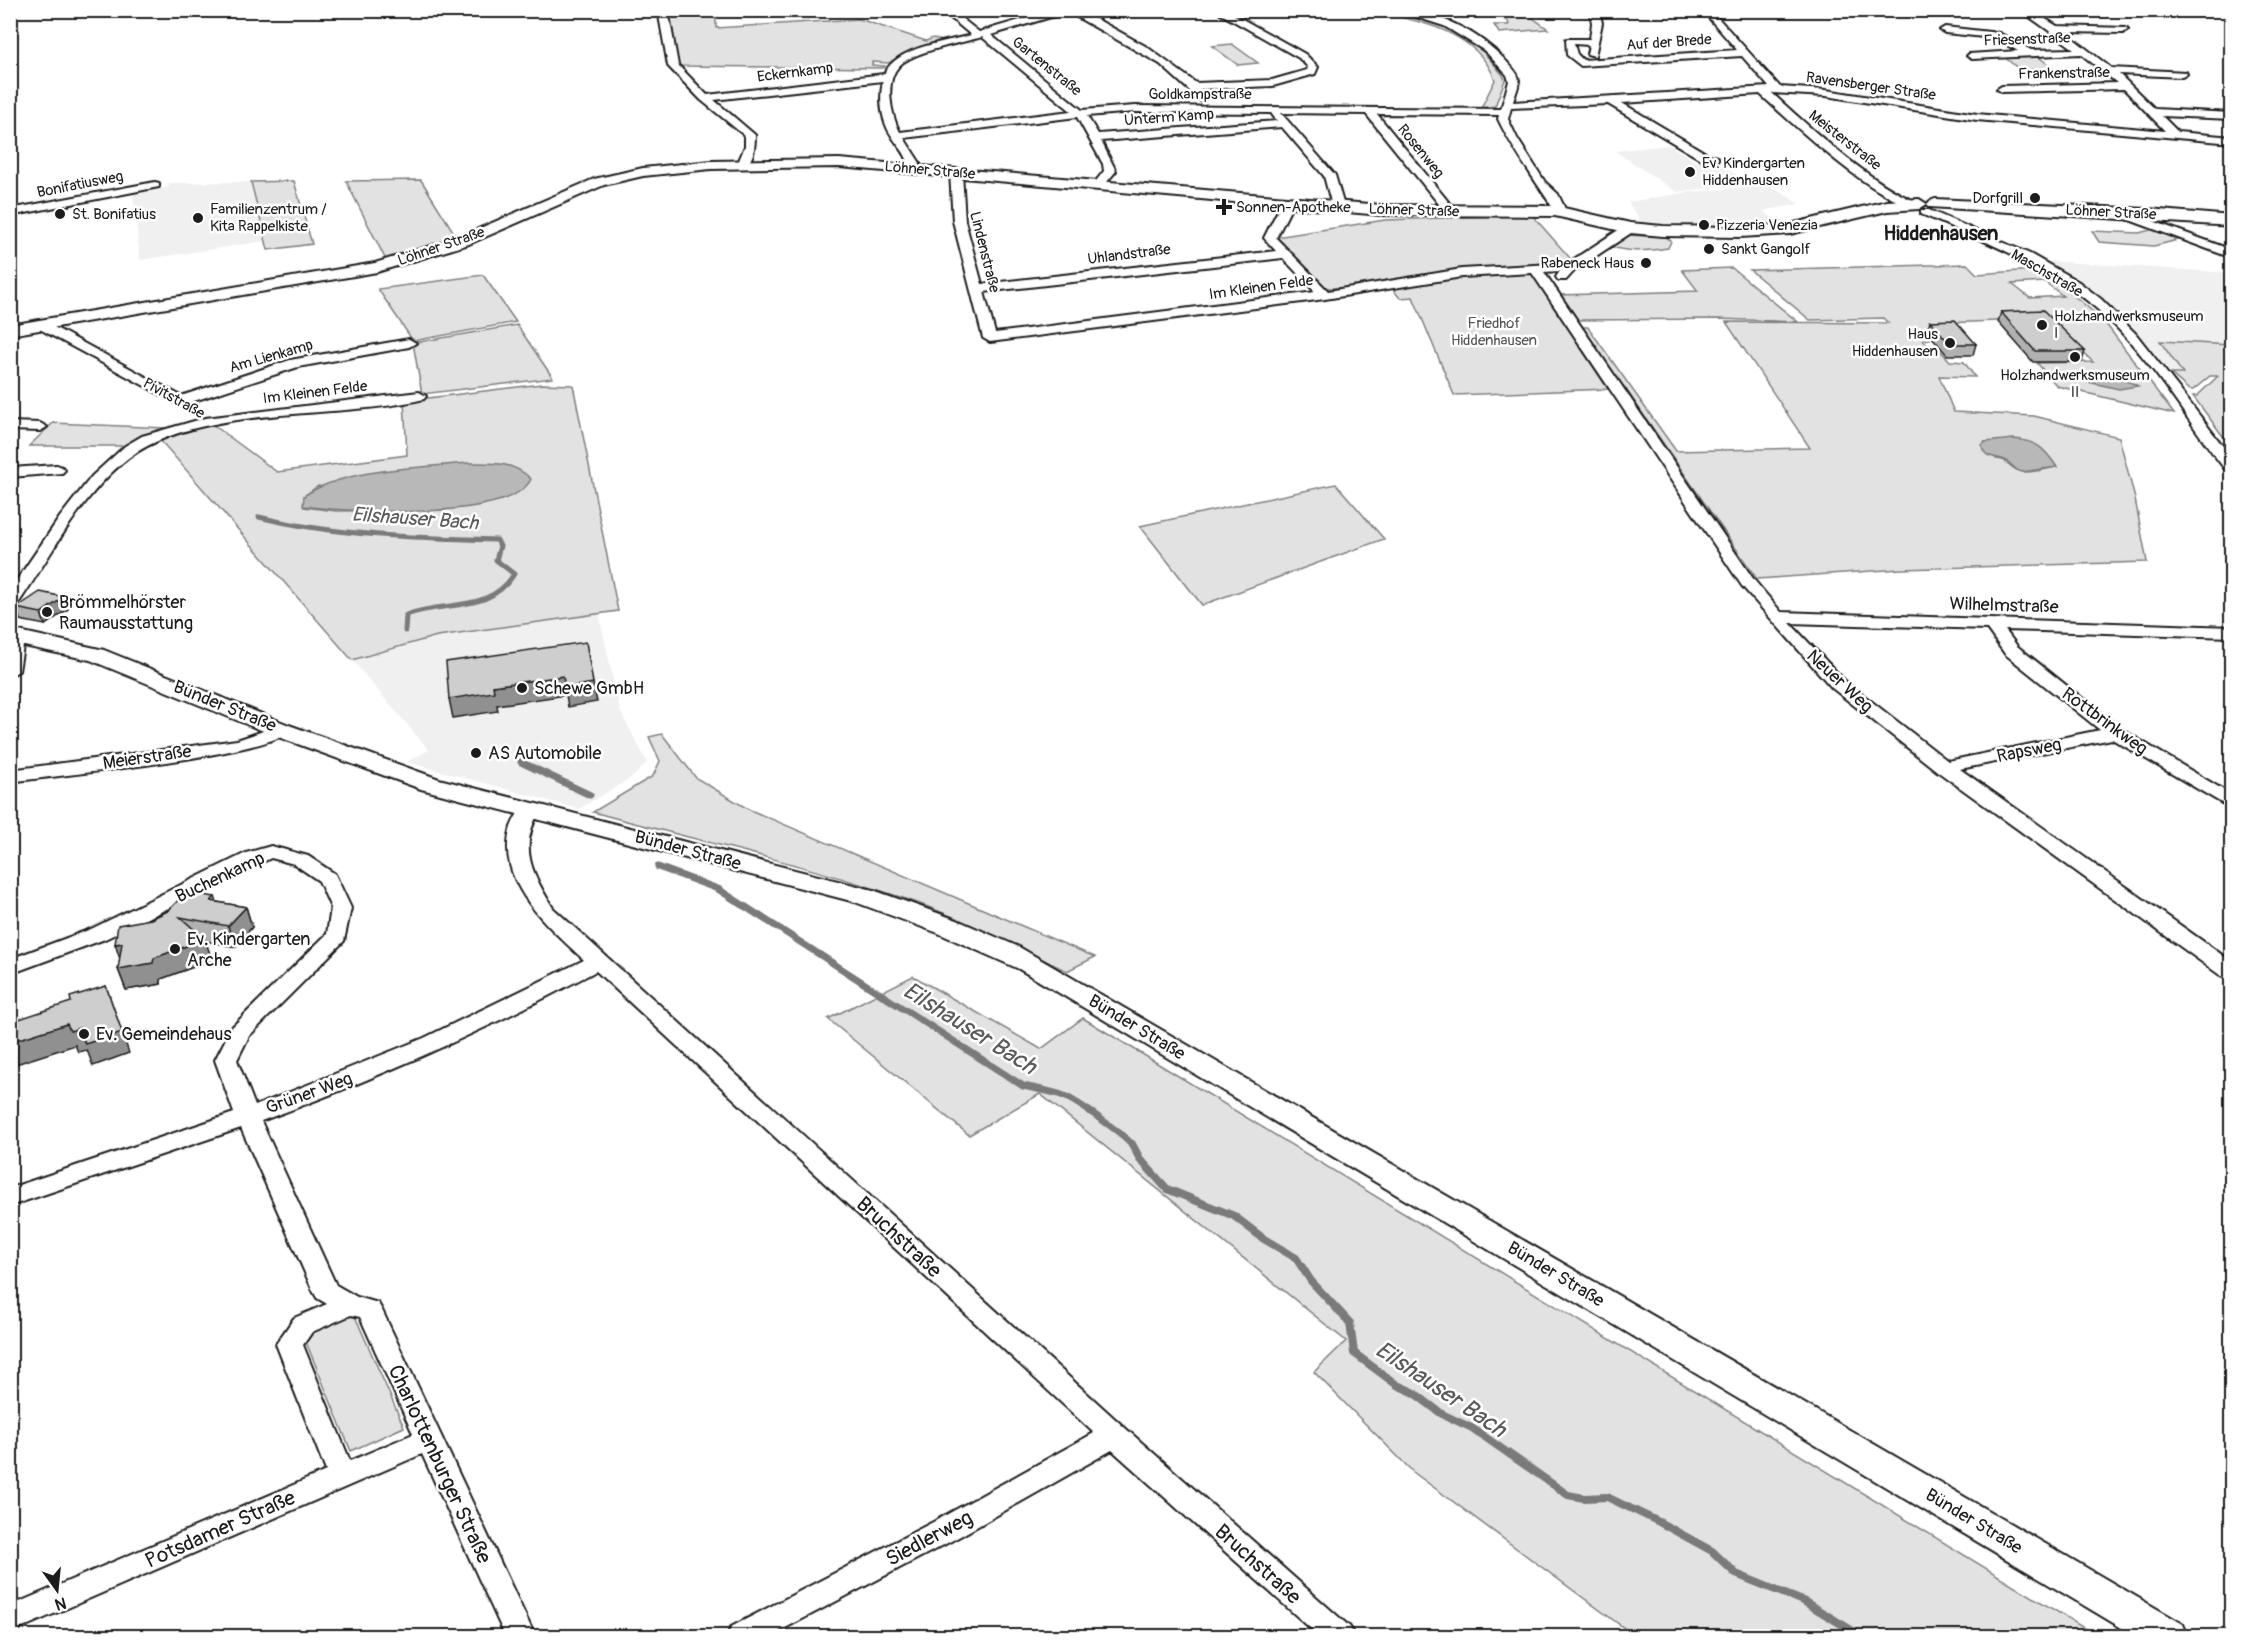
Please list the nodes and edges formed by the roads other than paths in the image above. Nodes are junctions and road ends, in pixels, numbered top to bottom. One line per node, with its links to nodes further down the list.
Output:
1 (663, 10): 30 (street)
2 (945, 10): 15 (street, Gartenstraße)
3 (1066, 10): 15 (street)
4 (1071, 10): 25 (street)
5 (1218, 10): 25 (street)
6 (1398, 10): 11 (street)
7 (1594, 10): 16 (street)
8 (1706, 10): 19 (street)
9 (2024, 10): 12 (street)
10 (1457, 15): 11 (street)
11 (1447, 23): 32 (street)
12 (2055, 28): 14 (street); 17 (street)
13 (1945, 30): 18 (street)
14 (2123, 30)
15 (980, 34): 24 (street); 37 (street, Gartenstraße)
16 (1593, 42): 21 (street); 21 (street, Auf der Brede)
17 (2083, 51): 18 (street, Friesenstraße); 22 (street)
18 (2027, 52): 20 (street, Friesenstraße)
19 (1743, 53): 21 (street, Auf der Brede); 28 (street)
20 (1972, 56)
21 (1597, 62)
22 (2108, 71): 23 (street); 26 (street)
23 (2182, 74)
24 (888, 76): 30 (street, Eckernkamp); 40 (street)
25 (1196, 86): 33 (street)
26 (2127, 86): 27 (street, Frankenstraße); 36 (street)
27 (2002, 89)
28 (1777, 90): 29 (street, Ravensberger Straße); 41 (street, Ravensberger Straße)
29 (1764, 92): 31 (street, Ravensberger Straße); 53 (street, Meisterstraße)
30 (705, 98): 45 (street)
31 (1612, 102): 32 (street, Ravensberger Straße); 44 (street)
32 (1504, 108): 35 (street, Goldkampstraße); 48 (street)
33 (1204, 109): 34 (street, Goldkampstraße); 37 (street, Goldkampstraße)
34 (1272, 110): 35 (street, Goldkampstraße); 39 (street)
35 (1368, 110): 56 (street, Rosenweg)
36 (2152, 112): 38 (street); 41 (street)
37 (1080, 113): 40 (street, Goldkampstraße); 42 (street, Gartenstraße)
38 (2232, 116)
39 (1284, 124): 42 (street, Unterm Kamp); 52 (street)
40 (897, 136): 46 (street)
41 (2177, 137): 43 (street, Ravensberger Straße)
42 (1094, 138): 50 (street, Gartenstraße)
43 (2230, 142)
44 (1714, 159)
45 (744, 163): 46 (main road, Löhner Straße); 68 (main road, Löhner Straße)
46 (909, 168): 47 (main road, Löhner Straße)
47 (956, 173): 50 (main road, Löhner Straße); 65 (street, Lindenstraße)
48 (1541, 184): 54 (street); 55 (street)
49 (155, 185): 57 (street, Bonifatiusweg)
50 (1098, 186): 51 (main road, Löhner Straße)
51 (1288, 202): 52 (main road, Löhner Straße); 61 (street)
52 (1338, 206): 56 (main road, Löhner Straße)
53 (1928, 208): 58 (main road, Löhner Straße); 60 (main road, Löhner Straße); 77 (street, Maschstraße)
54 (1539, 210): 55 (main road, Löhner Straße); 56 (main road, Löhner Straße)
55 (1560, 211): 60 (main road, Löhner Straße)
56 (1451, 212)
57 (10, 213)
58 (2120, 213): 59 (main road, Löhner Straße); 62 (street)
59 (2232, 221)
60 (1630, 228): 63 (street)
61 (1286, 254): 65 (street, Uhlandstraße); 67 (street)
62 (2232, 254)
63 (1570, 267): 64 (street); 66 (street)
64 (1535, 268): 66 (street, Neuer Weg); 67 (street, Im Kleinen Felde)
65 (976, 289): 70 (street, Lindenstraße)
66 (1550, 291): 81 (street, Neuer Weg)
67 (1325, 295): 70 (street, Im Kleinen Felde)
68 (41, 324): 69 (main road, Löhner Straße); 73 (street, Pivitstraße)
69 (10, 330)
70 (990, 338)
71 (409, 343): 73 (street, Am Lienkamp)
72 (419, 396): 74 (street, Im Kleinen Felde)
73 (179, 401): 74 (street, Pivitstraße)
74 (215, 420): 80 (street, Pivitstraße)
75 (10, 426): 76 (street)
76 (40, 428)
77 (2232, 469)
78 (57, 470): 79 (street)
79 (10, 473)
80 (10, 603)
81 (1776, 617): 82 (street, Wilhelmstraße); 88 (street, Neuer Weg)
82 (1992, 624): 83 (street, Wilhelmstraße); 87 (street, Rottbrinkweg)
83 (2232, 632)
84 (16, 637): 85 (street); 86 (main road, Bünder Straße)
85 (10, 671)
86 (281, 730): 89 (street, Meierstraße); 91 (main road, Bünder Straße)
87 (2115, 733): 88 (street, Rapsweg); 90 (street, Rottbrinkweg)
88 (1944, 767): 94 (street, Neuer Weg)
89 (10, 776)
90 (2232, 803)
91 (531, 809): 92 (street, Bruchstraße); 105 (main road, Bünder Straße)
92 (597, 962): 95 (street, Grüner Weg); 98 (street, Bruchstraße)
93 (12, 968): 95 (street, Buchenkamp)
94 (2232, 973)
95 (247, 1116): 96 (street, Grüner Weg); 97 (street, Charlottenburger Straße)
96 (10, 1197)
97 (350, 1305): 99 (street, Charlottenburger Straße); 100 (street)
98 (1114, 1435): 103 (street, Siedlerweg); 104 (street, Bruchstraße)
99 (429, 1439): 100 (street, Potsdamer Straße); 102 (street, Charlottenburger Straße)
100 (342, 1475): 101 (street, Potsdamer Straße)
101 (10, 1620)
102 (520, 1636)
103 (742, 1636)
104 (1339, 1636)
105 (2169, 1636)

